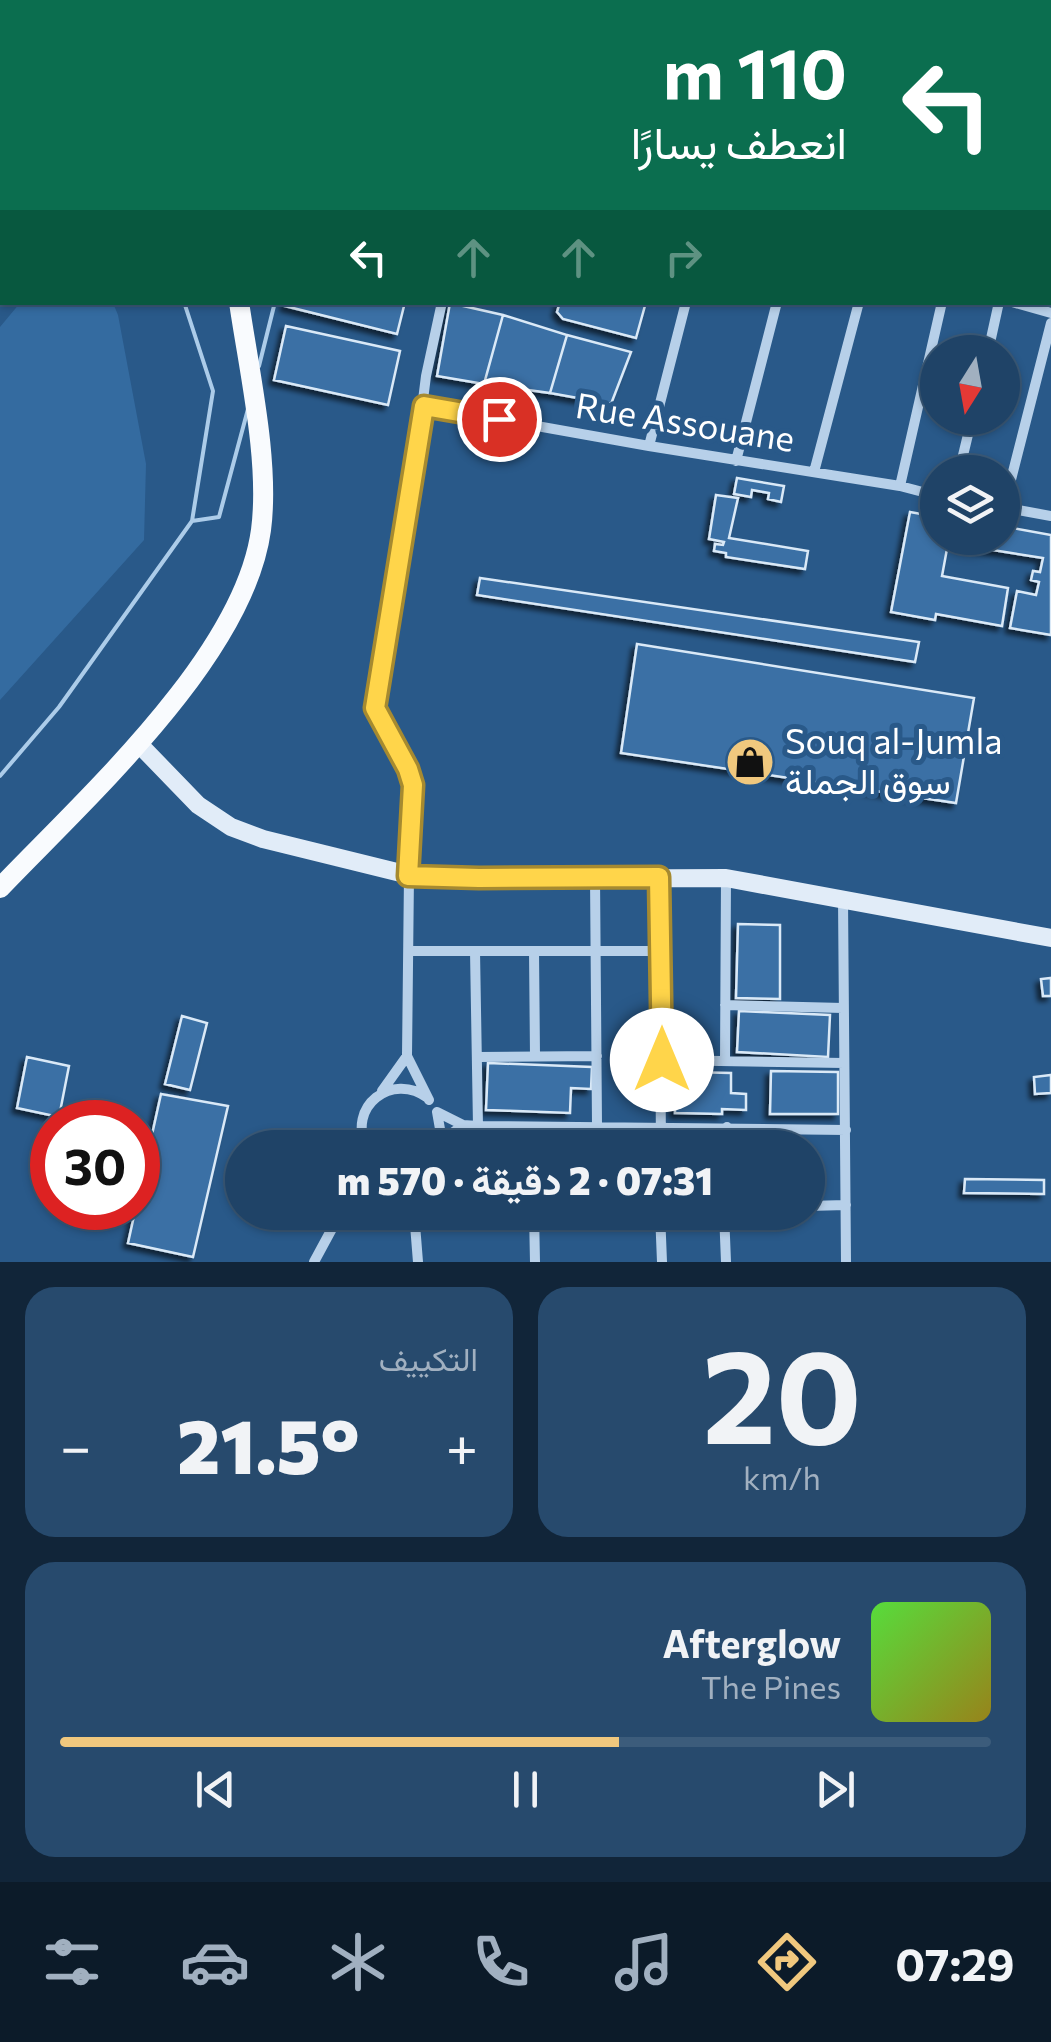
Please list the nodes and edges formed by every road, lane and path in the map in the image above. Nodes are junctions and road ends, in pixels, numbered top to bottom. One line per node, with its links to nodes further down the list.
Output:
1 (239, 305): 21 (main road)
2 (441, 305): 12 (street)
3 (685, 305): 13 (street)
4 (776, 305): 15 (street)
5 (858, 305): 16 (street)
6 (941, 305): 17 (street)
7 (999, 305): 11 (street)
8 (1023, 305): 9 (street)
9 (1051, 313)
10 (1051, 322): 14 (street)
11 (992, 335)
12 (424, 406): 13 (street, Rue Assouane); 22 (street)
13 (648, 446): 15 (street, Rue Assouane)
14 (1017, 455)
15 (736, 461): 16 (street, Rue Assouane)
16 (814, 472): 17 (street, Rue Assouane)
17 (900, 486): 18 (street, Rue Assouane)
18 (920, 491)
19 (1020, 510): 20 (street)
20 (1051, 516)
21 (138, 743): 22 (street); 26 (main road)
22 (408, 876): 23 (street); 30 (street)
23 (595, 877): 24 (street); 33 (street)
24 (659, 877): 25 (street); 29 (street)
25 (726, 878): 27 (street); 34 (street)
26 (0, 888)
27 (843, 899): 28 (street); 35 (street)
28 (1051, 938)
29 (661, 950): 33 (street); 40 (street)
30 (410, 951): 31 (street); 36 (street)
31 (475, 951): 32 (street); 39 (street)
32 (534, 951): 33 (street); 37 (street)
33 (596, 952): 38 (street)
34 (725, 1005): 35 (street); 41 (street)
35 (843, 1008): 42 (street)
36 (408, 1056): 43 (street); 44 (street)
37 (534, 1056): 38 (street); 39 (street)
38 (597, 1056): 47 (street)
39 (478, 1057): 48 (street)
40 (662, 1060): 41 (street); 49 (street)
41 (724, 1061): 42 (street)
42 (844, 1063): 56 (street)
43 (382, 1092): 44 (street); 51 (street)
44 (430, 1100): 45 (street)
45 (438, 1112): 46 (street); 52 (street)
46 (462, 1125): 48 (street); 53 (street)
47 (597, 1125): 48 (street); 49 (street)
48 (478, 1126)
49 (662, 1126): 50 (street); 54 (street)
50 (727, 1127): 55 (street); 56 (street)
51 (362, 1130)
52 (440, 1130)
53 (456, 1130)
54 (662, 1130)
55 (727, 1130)
56 (846, 1130): 57 (street)
57 (846, 1205): 58 (street); 69 (street)
58 (825, 1206)
59 (331, 1230): 64 (street)
60 (415, 1230): 65 (street)
61 (534, 1230): 66 (street)
62 (661, 1230): 67 (street)
63 (725, 1230): 68 (street)
64 (314, 1262)
65 (418, 1262)
66 (535, 1262)
67 (662, 1262)
68 (726, 1262)
69 (846, 1262)

